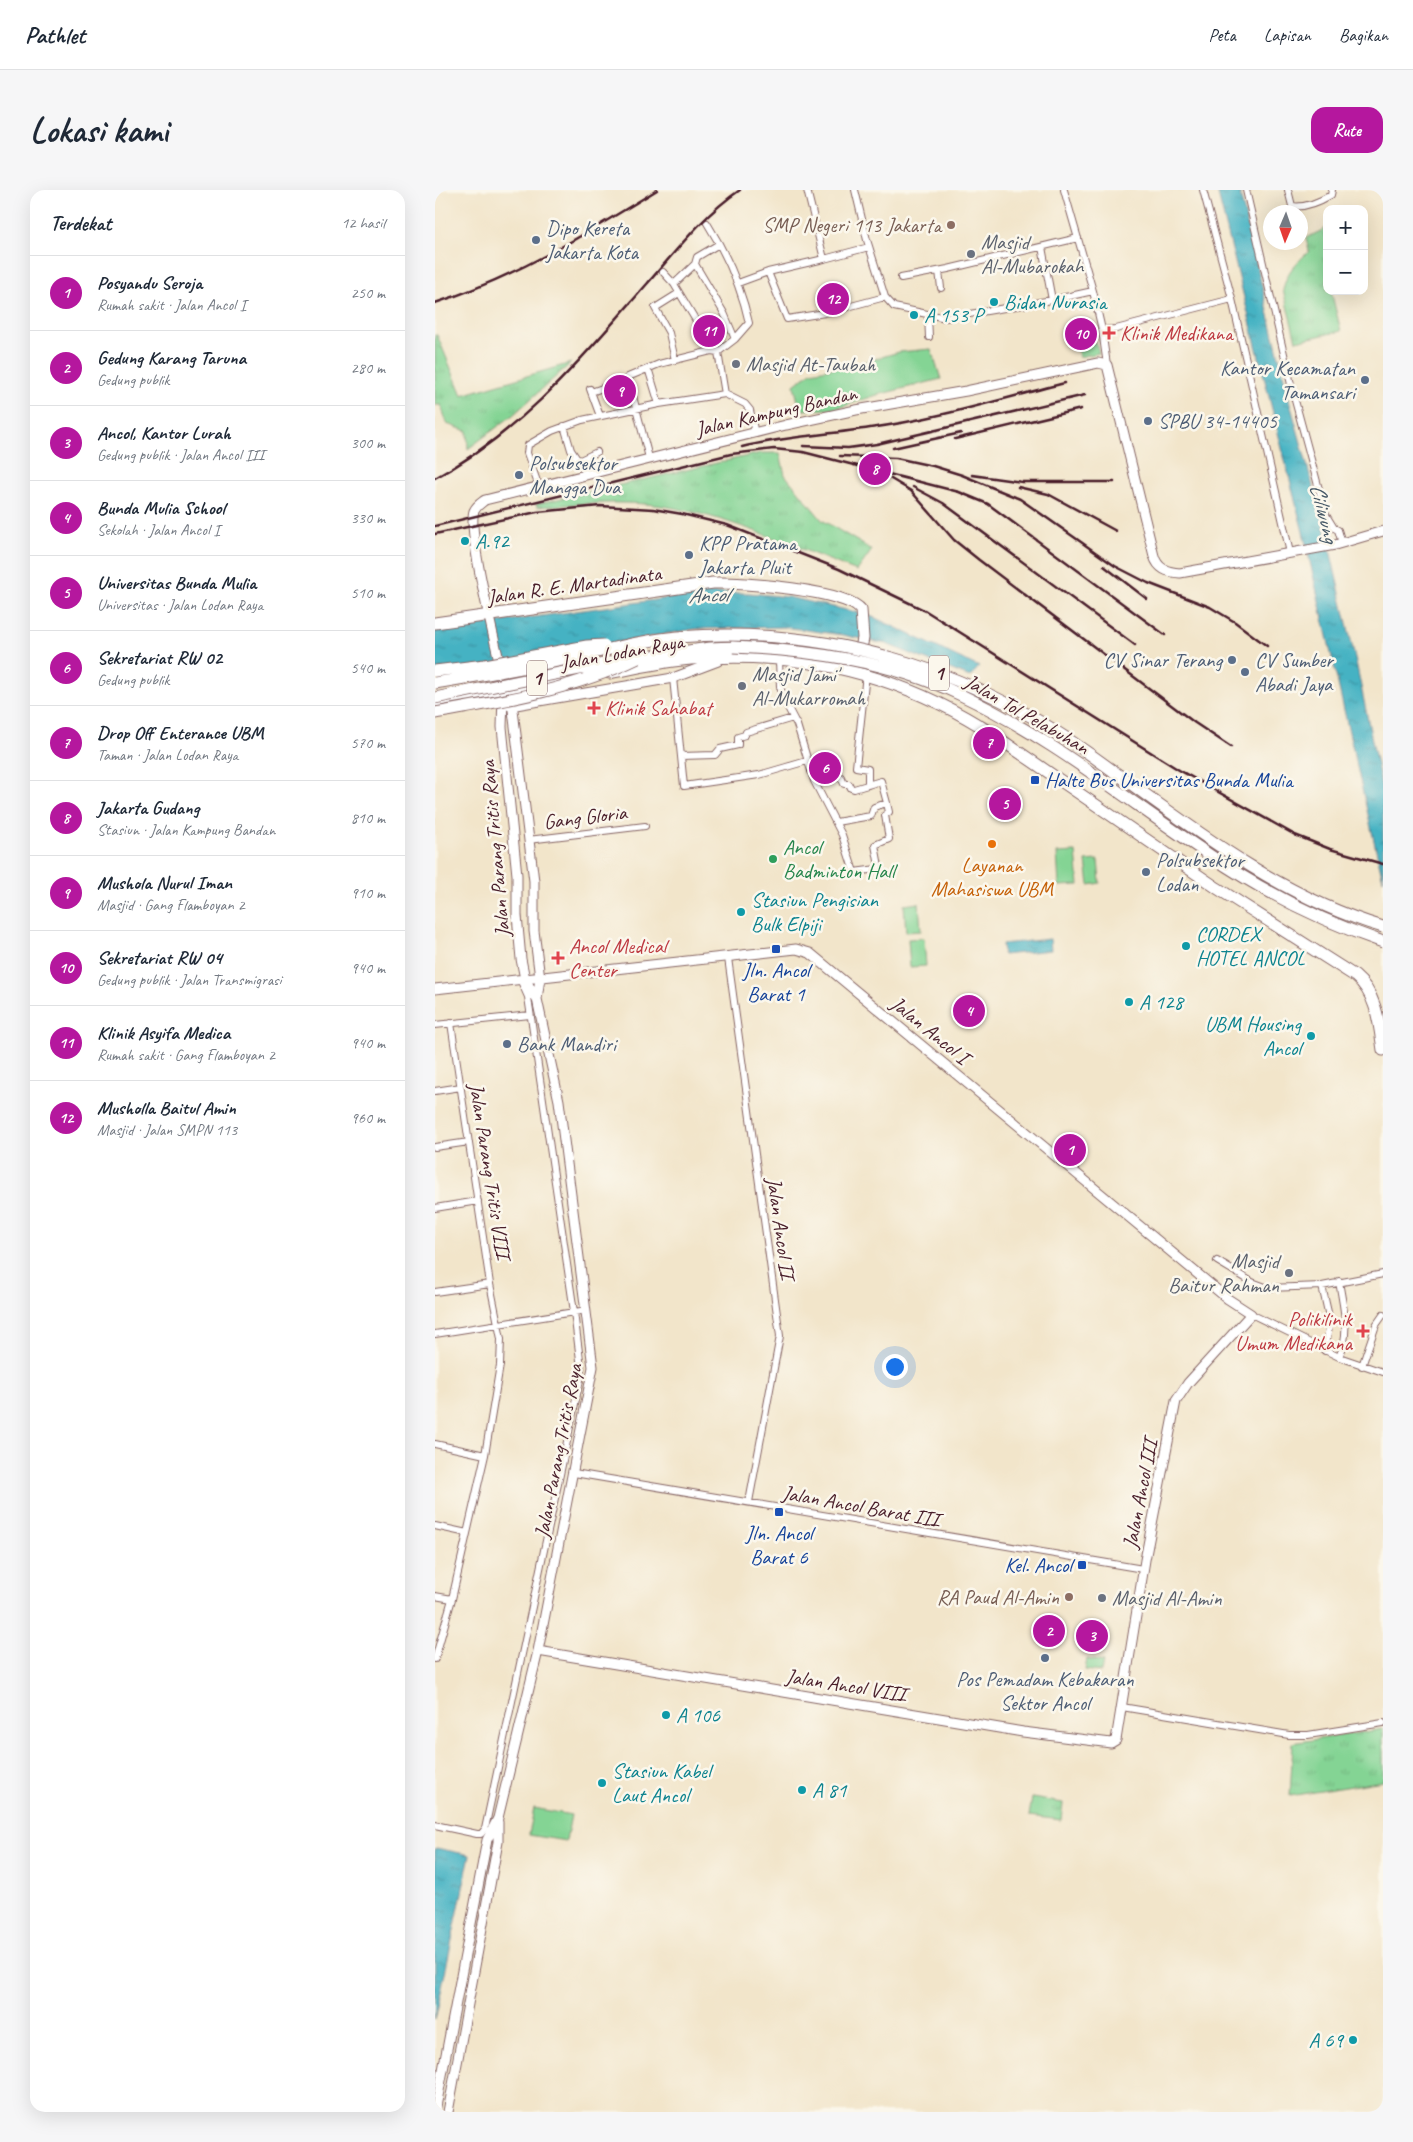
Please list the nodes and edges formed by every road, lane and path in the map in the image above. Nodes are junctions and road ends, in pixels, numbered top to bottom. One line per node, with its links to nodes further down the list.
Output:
1 (807, 190): 13 (street)
2 (855, 190): 11 (street)
3 (1064, 190): 9 (street)
4 (1203, 190): 25 (street)
5 (1247, 190): 50 (street)
6 (1288, 190): 7 (street)
7 (1332, 190)
8 (707, 223): 10 (street)
9 (1078, 238): 12 (street); 22 (street)
10 (719, 244): 14 (street); 19 (street)
11 (869, 247): 13 (street); 24 (street)
12 (1042, 247): 15 (street); 26 (street)
13 (824, 259): 17 (street)
14 (695, 264): 20 (street); 32 (street)
15 (939, 271): 18 (street); 21 (street)
16 (663, 272): 20 (street)
17 (768, 272): 19 (street); 24 (street)
18 (901, 278)
19 (738, 283): 32 (street)
20 (674, 284): 23 (street)
21 (941, 288)
22 (1093, 291): 26 (street); 30 (street)
23 (679, 293): 33 (street); 34 (street)
24 (885, 297): 28 (street)
25 (1232, 299): 30 (street); 51 (street)
26 (1052, 300): 29 (street)
27 (945, 310): 29 (street)
28 (928, 315): 29 (street); 31 (street)
29 (946, 318)
30 (1102, 330): 35 (street)
31 (929, 336)
32 (735, 339): 33 (street)
33 (715, 351): 34 (street); 38 (street)
34 (675, 360): 36 (street)
35 (1107, 365): 43 (street, Jalan Kampung Bandan); 51 (street)
36 (648, 368): 37 (street); 39 (street)
37 (629, 385): 40 (street); 41 (street)
38 (725, 394): 39 (street); 43 (street)
39 (659, 404): 40 (street)
40 (636, 408): 41 (street); 45 (street)
41 (600, 416): 42 (street)
42 (564, 426): 46 (street); 48 (street)
43 (755, 434): 45 (street, Jalan Kampung Bandan)
44 (597, 452): 46 (street)
45 (649, 458): 47 (street, Jalan Kampung Bandan)
46 (578, 461): 47 (street)
47 (587, 474): 48 (street, Jalan Kampung Bandan)
48 (539, 487): 52 (street, Jalan Kampung Bandan)
49 (1381, 533): 50 (street)
50 (1338, 544): 51 (street)
51 (1290, 553)
52 (490, 618): 53 (highway, Jalan R. E. Martadinata); 58 (highway, Jalan R. E. Martadinata, bridge); 62 (street, Jalan Kampung Bandan)
53 (435, 623)
54 (646, 642): 59 (highway, bridge); 61 (highway, Jalan Tol Pelabuhan / 1, bridge); 77 (highway, Jalan Tol Pelabuhan / 1, bridge)
55 (638, 658): 63 (highway, Jalan Tol Pelabuhan / 1, bridge); 67 (highway, bridge); 78 (highway, Jalan Tol Pelabuhan / 1, bridge)
56 (728, 658): 57 (highway, Jalan Lodan Raya / 1); 60 (street, Jalan Lodan Raya); 62 (highway, Jalan Lodan Raya / 1)
57 (779, 659): 58 (highway, Jalan Lodan Raya / 1); 68 (street)
58 (861, 670): 72 (street); 89 (highway, Jalan Lodan Raya / 1)
59 (435, 671)
60 (673, 678): 65 (street, Jalan Lodan Raya); 69 (street)
61 (435, 683)
62 (506, 691): 64 (highway, Jalan Lodan Raya / 1); 65 (street, Jalan Parang Tritis Raya); 66 (street, Jalan Parang Tritis Raya)
63 (435, 698)
64 (435, 706)
65 (514, 706): 66 (street, Jalan Lodan Raya); 76 (street, Jalan Parang Tritis Raya)
66 (502, 708): 81 (street, Jalan Parang Tritis Raya)
67 (435, 713)
68 (793, 718): 69 (street); 70 (street)
69 (681, 756): 70 (street)
70 (807, 761): 71 (street)
71 (814, 781): 72 (street); 74 (street)
72 (868, 785): 73 (street)
73 (887, 803): 74 (street); 74 (street)
74 (836, 822)
75 (645, 826): 76 (street, Gang Gloria)
76 (528, 840): 79 (street, Jalan Parang Tritis Raya)
77 (1383, 927)
78 (1383, 942)
79 (536, 958): 81 (street); 82 (street, Jalan Parang Tritis Raya)
80 (728, 958): 82 (street, Jalan Ancol I); 104 (street, Jalan Ancol I); 115 (street, Jalan Ancol II)
81 (521, 959): 83 (street, Jalan Parang Tritis Raya)
82 (540, 978): 83 (street, Jalan Ancol I); 85 (street, Jalan Parang Tritis Raya)
83 (522, 979): 84 (street, Jalan Ancol I); 85 (street, Jalan Parang Tritis Raya); 86 (street)
84 (435, 989)
85 (537, 999): 102 (street, Jalan Parang Tritis Raya)
86 (530, 1014): 87 (street); 103 (street)
87 (451, 1023): 88 (street); 90 (street, Jalan Parang Tritis VIII)
88 (435, 1025)
89 (1383, 1050)
90 (461, 1087): 91 (street); 92 (street, Jalan Parang Tritis VIII)
91 (435, 1091)
92 (469, 1142): 93 (street); 94 (street, Jalan Parang Tritis VIII)
93 (435, 1147)
94 (478, 1201): 95 (street); 99 (street, Jalan Parang Tritis VIII)
95 (435, 1208)
96 (1217, 1260): 100 (street)
97 (1383, 1274): 98 (street)
98 (1339, 1281): 100 (street); 109 (street)
99 (490, 1284): 101 (street); 106 (street, Jalan Parang Tritis VIII)
100 (1322, 1286): 108 (street)
101 (435, 1292)
102 (587, 1310): 103 (street); 114 (street, Jalan Parang Tritis Raya)
103 (574, 1312): 106 (street); 126 (street)
104 (1251, 1314): 108 (street); 118 (street, Jalan Ancol III)
105 (1383, 1314): 110 (street)
106 (500, 1324): 107 (street); 113 (street, Jalan Parang Tritis VIII)
107 (435, 1334)
108 (1325, 1351): 109 (street)
109 (1339, 1357): 110 (street)
110 (1362, 1366): 111 (street)
111 (1383, 1372)
112 (435, 1444): 113 (street)
113 (485, 1456): 117 (street, Jalan Parang Tritis VIII)
114 (574, 1473): 115 (street, Jalan Ancol Barat III); 121 (street, Jalan Parang Tritis Raya)
115 (749, 1502): 118 (street, Jalan Ancol Barat III)
116 (435, 1526): 117 (street)
117 (467, 1532): 120 (street, Jalan Parang Tritis VIII)
118 (1143, 1569): 123 (street, Jalan Ancol III)
119 (435, 1596): 120 (street)
120 (452, 1599): 122 (street, Jalan Parang Tritis VIII)
121 (538, 1650): 123 (street, Jalan Ancol VIII); 125 (street, Jalan Parang Tritis Raya)
122 (435, 1659)
123 (1122, 1707): 124 (street)
124 (1383, 1724)
125 (498, 1818): 127 (street, Jalan Parang Tritis Raya); 128 (street, Jalan Parang Tritis Raya)
126 (435, 1825)
127 (435, 2112)
128 (448, 2112)

